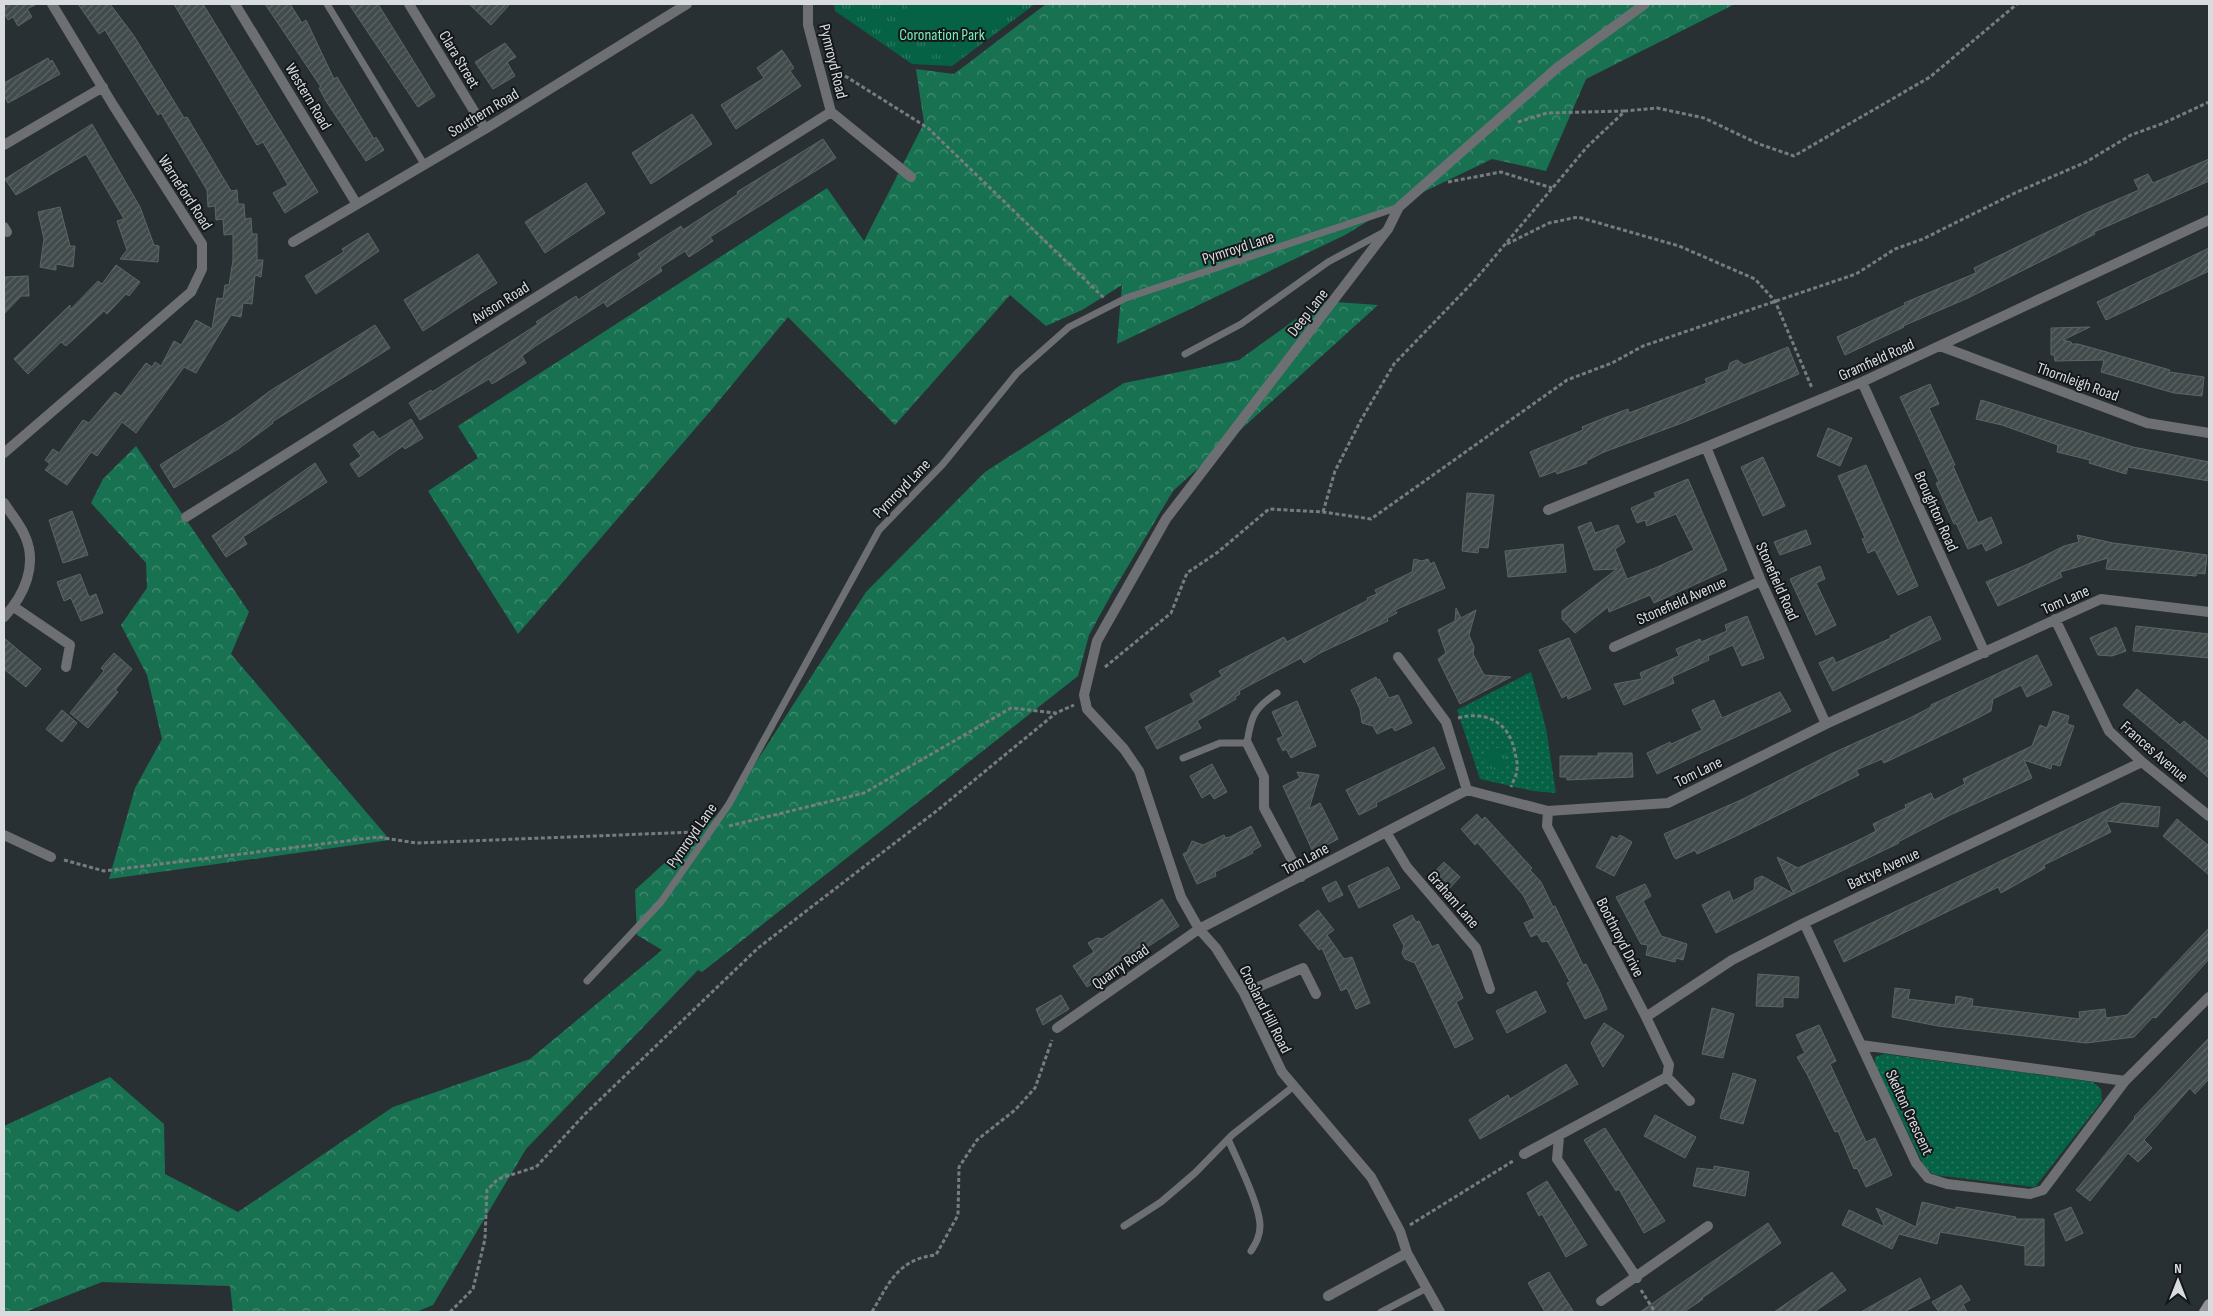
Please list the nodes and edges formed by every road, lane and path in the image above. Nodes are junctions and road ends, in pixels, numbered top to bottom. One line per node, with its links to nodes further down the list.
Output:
1 (52, 4): 10 (street, Warneford Road)
2 (235, 4): 21 (street, Western Road)
3 (327, 4): 17 (lane)
4 (409, 4): 15 (street, Clara Street)
5 (687, 4): 15 (street, Southern Road)
6 (808, 4): 9 (street, Pymroyd Road)
7 (1645, 4): 14 (street, Deep Lane)
8 (2017, 4): 12 (path)
9 (817, 58): 13 (street, Pymroyd Road); 28 (path)
10 (102, 87): 16 (street); 35 (street, Warneford Road)
11 (2209, 102): 27 (path)
12 (1625, 111): 14 (path); 20 (path)
13 (831, 112): 18 (street, Pymroyd Road); 39 (street, Avison Road)
14 (1504, 116): 22 (street, Deep Lane)
15 (485, 129): 17 (street, Southern Road)
16 (4, 145)
17 (424, 164): 21 (street, Southern Road)
18 (912, 177)
19 (1442, 184): 20 (path)
20 (1552, 188): 26 (path)
21 (356, 203): 25 (street, Southern Road)
22 (1399, 207): 24 (street, Deep Lane); 28 (lane, Pymroyd Lane)
23 (2209, 220): 29 (street, Gramfield Road)
24 (1388, 229): 30 (lane); 49 (street, Deep Lane)
25 (292, 242)
26 (1504, 245): 27 (path); 38 (path)
27 (1775, 301): 32 (path); 38 (path)
28 (1112, 305): 62 (lane, Pymroyd Lane)
29 (1940, 346): 31 (street, Gramfield Road); 33 (street, Thornleigh Road)
30 (1185, 354)
31 (1862, 382): 32 (street, Gramfield Road); 46 (street, Broughton Road)
32 (1818, 400): 34 (street, Gramfield Road)
33 (2209, 433)
34 (1706, 447): 37 (street, Gramfield Road); 40 (street, Stonefield Road)
35 (4, 453)
36 (4, 503): 41 (street)
37 (1548, 510)
38 (1323, 512): 49 (path)
39 (186, 517)
40 (1761, 581): 45 (street, Stonefield Avenue); 54 (street, Stonefield Road)
41 (14, 606): 43 (street); 48 (street)
42 (2209, 612): 44 (street, Tom Lane)
43 (4, 617)
44 (2055, 619): 46 (street, Tom Lane); 57 (street, Frances Avenue)
45 (1614, 647)
46 (1985, 653): 54 (street, Tom Lane)
47 (1398, 657): 53 (street)
48 (66, 667)
49 (1085, 683): 51 (street, Deep Lane)
50 (1277, 693): 55 (lane)
51 (1086, 704): 52 (path); 68 (street, Crosland Hill Road)
52 (1056, 713): 62 (path); 94 (path)
53 (1446, 722): 58 (street); 59 (path)
54 (1826, 724): 60 (street, Tom Lane)
55 (1247, 743): 56 (lane); 66 (street)
56 (1183, 758)
57 (2142, 762): 61 (street, Frances Avenue); 67 (street, Battye Avenue)
58 (1467, 790): 59 (street, Tom Lane); 63 (street, Tom Lane)
59 (1507, 800): 60 (street, Tom Lane)
60 (1548, 810): 74 (street, Boothroyd Drive)
61 (2209, 816)
62 (711, 831): 65 (path); 69 (lane, Pymroyd Lane)
63 (1386, 832): 66 (street, Tom Lane); 70 (street, Graham Lane)
64 (4, 835): 65 (street)
65 (52, 857)
66 (1301, 877): 68 (street, Tom Lane)
67 (1804, 923): 74 (street, Battye Avenue); 76 (street, Skelton Crescent)
68 (1199, 930): 71 (street, Crosland Hill Road); 75 (street, Quarry Road)
69 (587, 981)
70 (1490, 989)
71 (1244, 993): 72 (street); 79 (street, Crosland Hill Road)
72 (1316, 994)
73 (2209, 997): 78 (street, Skelton Crescent)
74 (1646, 1017): 77 (street, Boothroyd Drive)
75 (1057, 1028): 95 (path)
76 (1861, 1044): 78 (street, Skelton Crescent); 78 (street, Skelton Crescent)
77 (1667, 1077): 80 (street); 81 (street)
78 (2125, 1081)
79 (1294, 1086): 82 (lane); 86 (street, Crosland Hill Road)
80 (1690, 1101)
81 (1558, 1137): 83 (street); 89 (street)
82 (1228, 1139): 84 (lane); 87 (lane)
83 (1524, 1154): 86 (path)
84 (1124, 1226)
85 (1708, 1226): 89 (street)
86 (1400, 1230): 88 (street, Crosland Hill Road)
87 (1251, 1251)
88 (1407, 1253): 90 (street, Crosland Hill Road); 91 (street)
89 (1637, 1278): 92 (street); 98 (path)
90 (1427, 1288): 96 (lane); 97 (street, Crosland Hill Road)
91 (1328, 1296)
92 (1601, 1301)
93 (2209, 1304): 99 (street)
94 (450, 1312)
95 (872, 1312)
96 (1381, 1312)
97 (1440, 1312)
98 (1655, 1312)
99 (2204, 1312)

